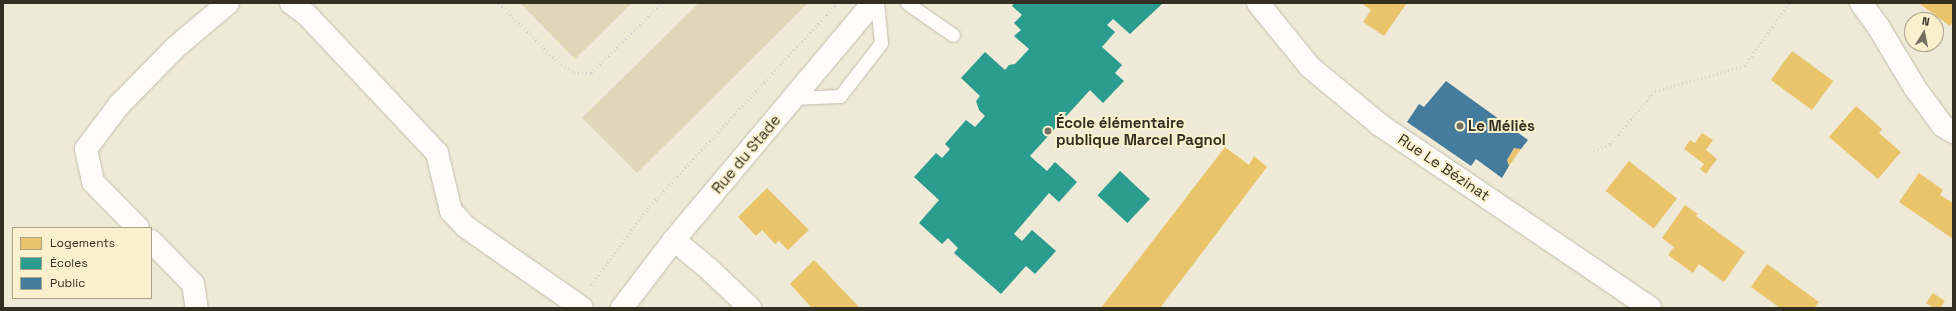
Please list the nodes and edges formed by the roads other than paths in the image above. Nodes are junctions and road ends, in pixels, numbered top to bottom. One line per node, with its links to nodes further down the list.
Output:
1 (228, 3): 11 (street)
2 (291, 3): 14 (street)
3 (873, 3): 9 (street, Rue du Stade)
4 (877, 3): 9 (lane)
5 (907, 3): 8 (lane)
6 (1258, 3): 18 (street, Rue Le Bézinat)
7 (1861, 3): 10 (street)
8 (954, 35)
9 (793, 98): 12 (street, Rue du Stade)
10 (1953, 132)
11 (137, 227)
12 (674, 240): 16 (street, Rue du Stade); 17 (street)
13 (152, 242): 15 (street)
14 (580, 306)
15 (197, 308)
16 (622, 308)
17 (750, 308)
18 (1650, 308)

